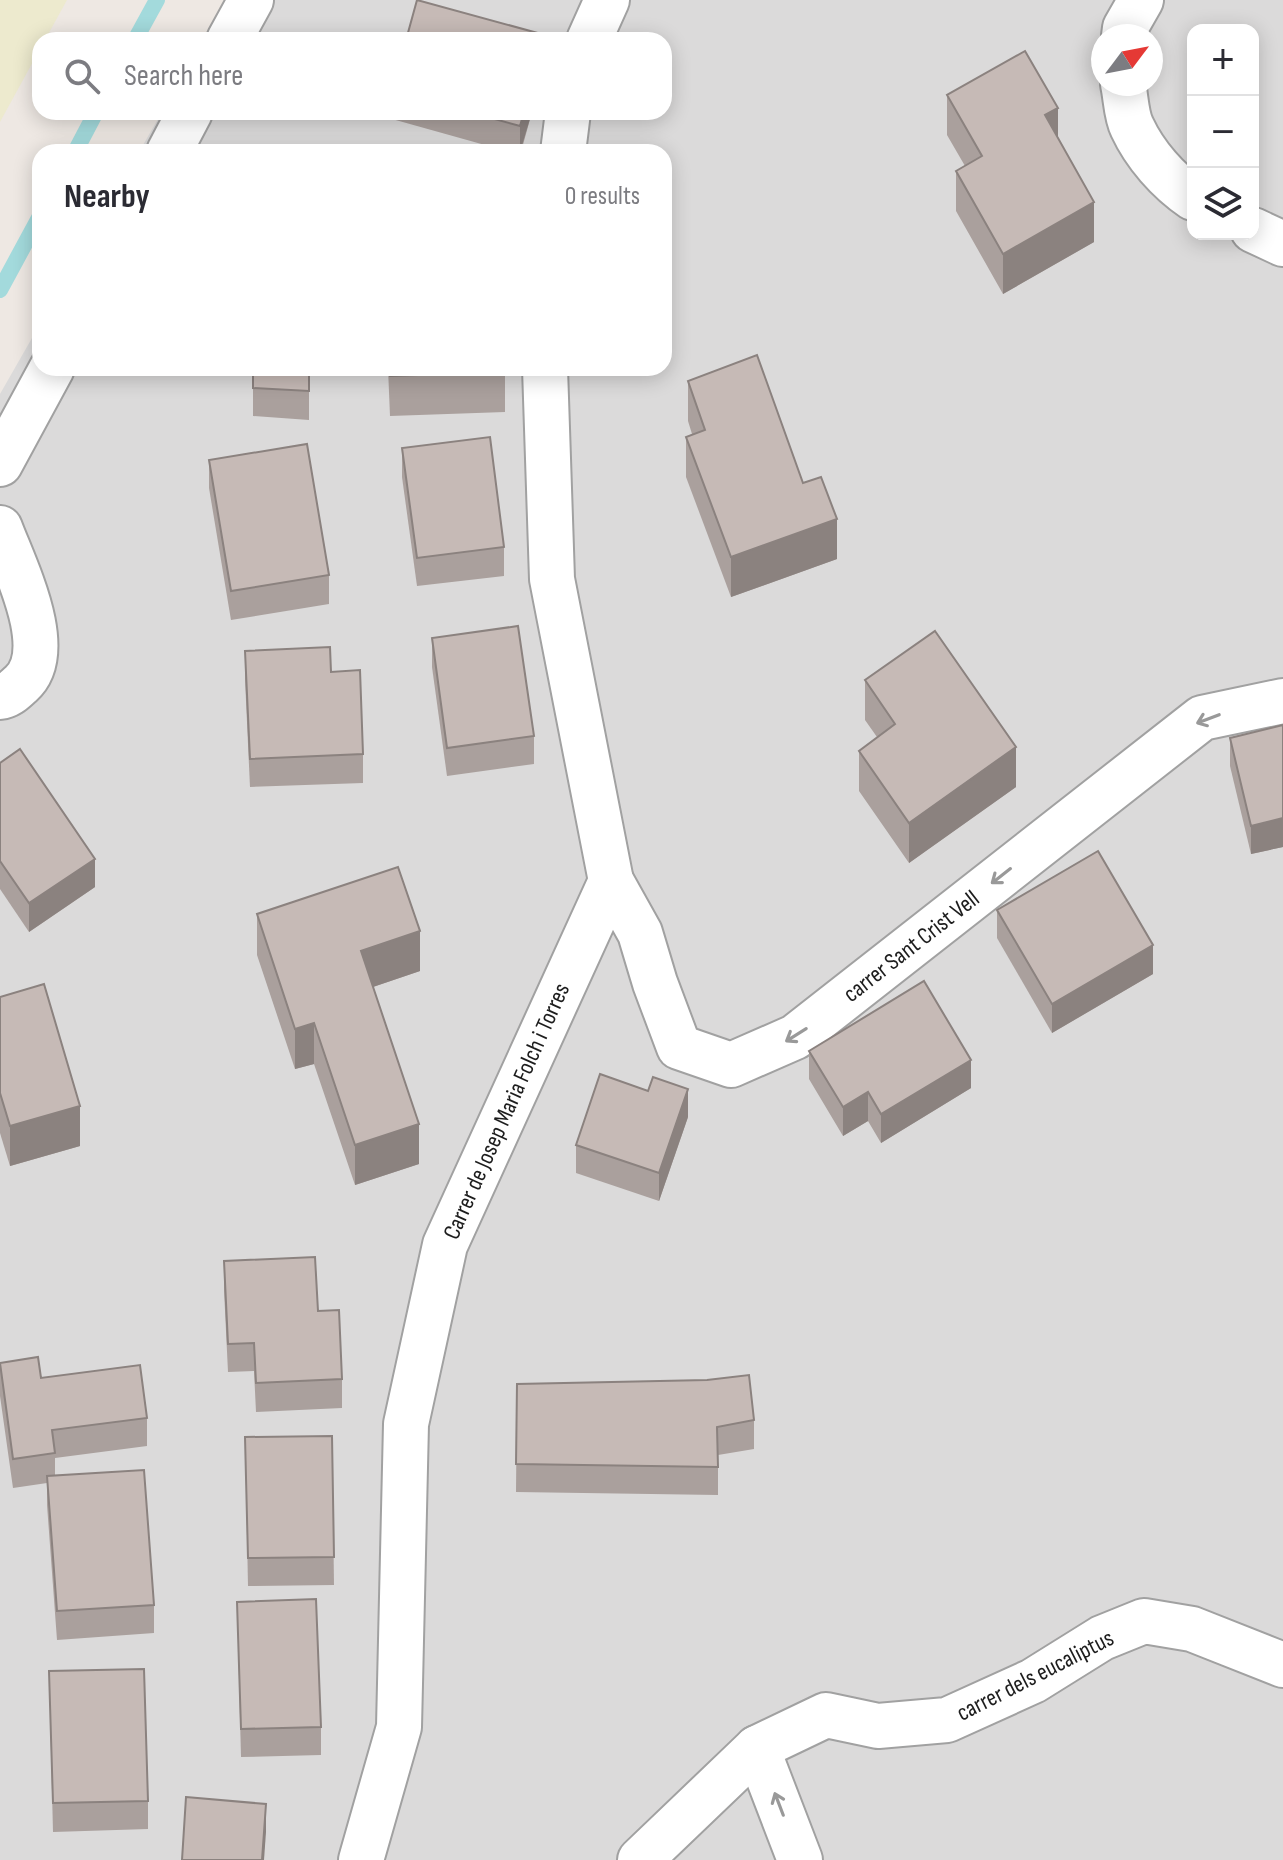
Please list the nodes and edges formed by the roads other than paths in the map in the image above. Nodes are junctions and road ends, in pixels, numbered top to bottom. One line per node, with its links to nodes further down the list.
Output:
1 (251, 0): 5 (street)
2 (607, 0): 6 (street)
3 (1141, 0): 4 (street)
4 (1127, 24)
5 (233, 32)
6 (593, 32)
7 (1125, 96): 12 (street)
8 (186, 120): 10 (street)
9 (567, 120): 11 (street)
10 (173, 144)
11 (564, 144)
12 (1187, 194)
13 (1259, 233): 14 (street)
14 (1283, 244)
15 (48, 376): 17 (street)
16 (545, 376): 21 (street)
17 (0, 464)
18 (0, 528): 19 (street)
19 (0, 697)
20 (1283, 701): 21 (street, carrer Sant Crist Vell, one-way to 21)
21 (611, 881): 24 (street, Carrer de Josep Maria Folch i Torres)
22 (1283, 1665): 23 (street, carrer dels eucaliptus)
23 (757, 1748): 25 (street, carrer dels eucaliptus); 26 (street, one-way to 23)
24 (361, 1860)
25 (640, 1860)
26 (800, 1860)

